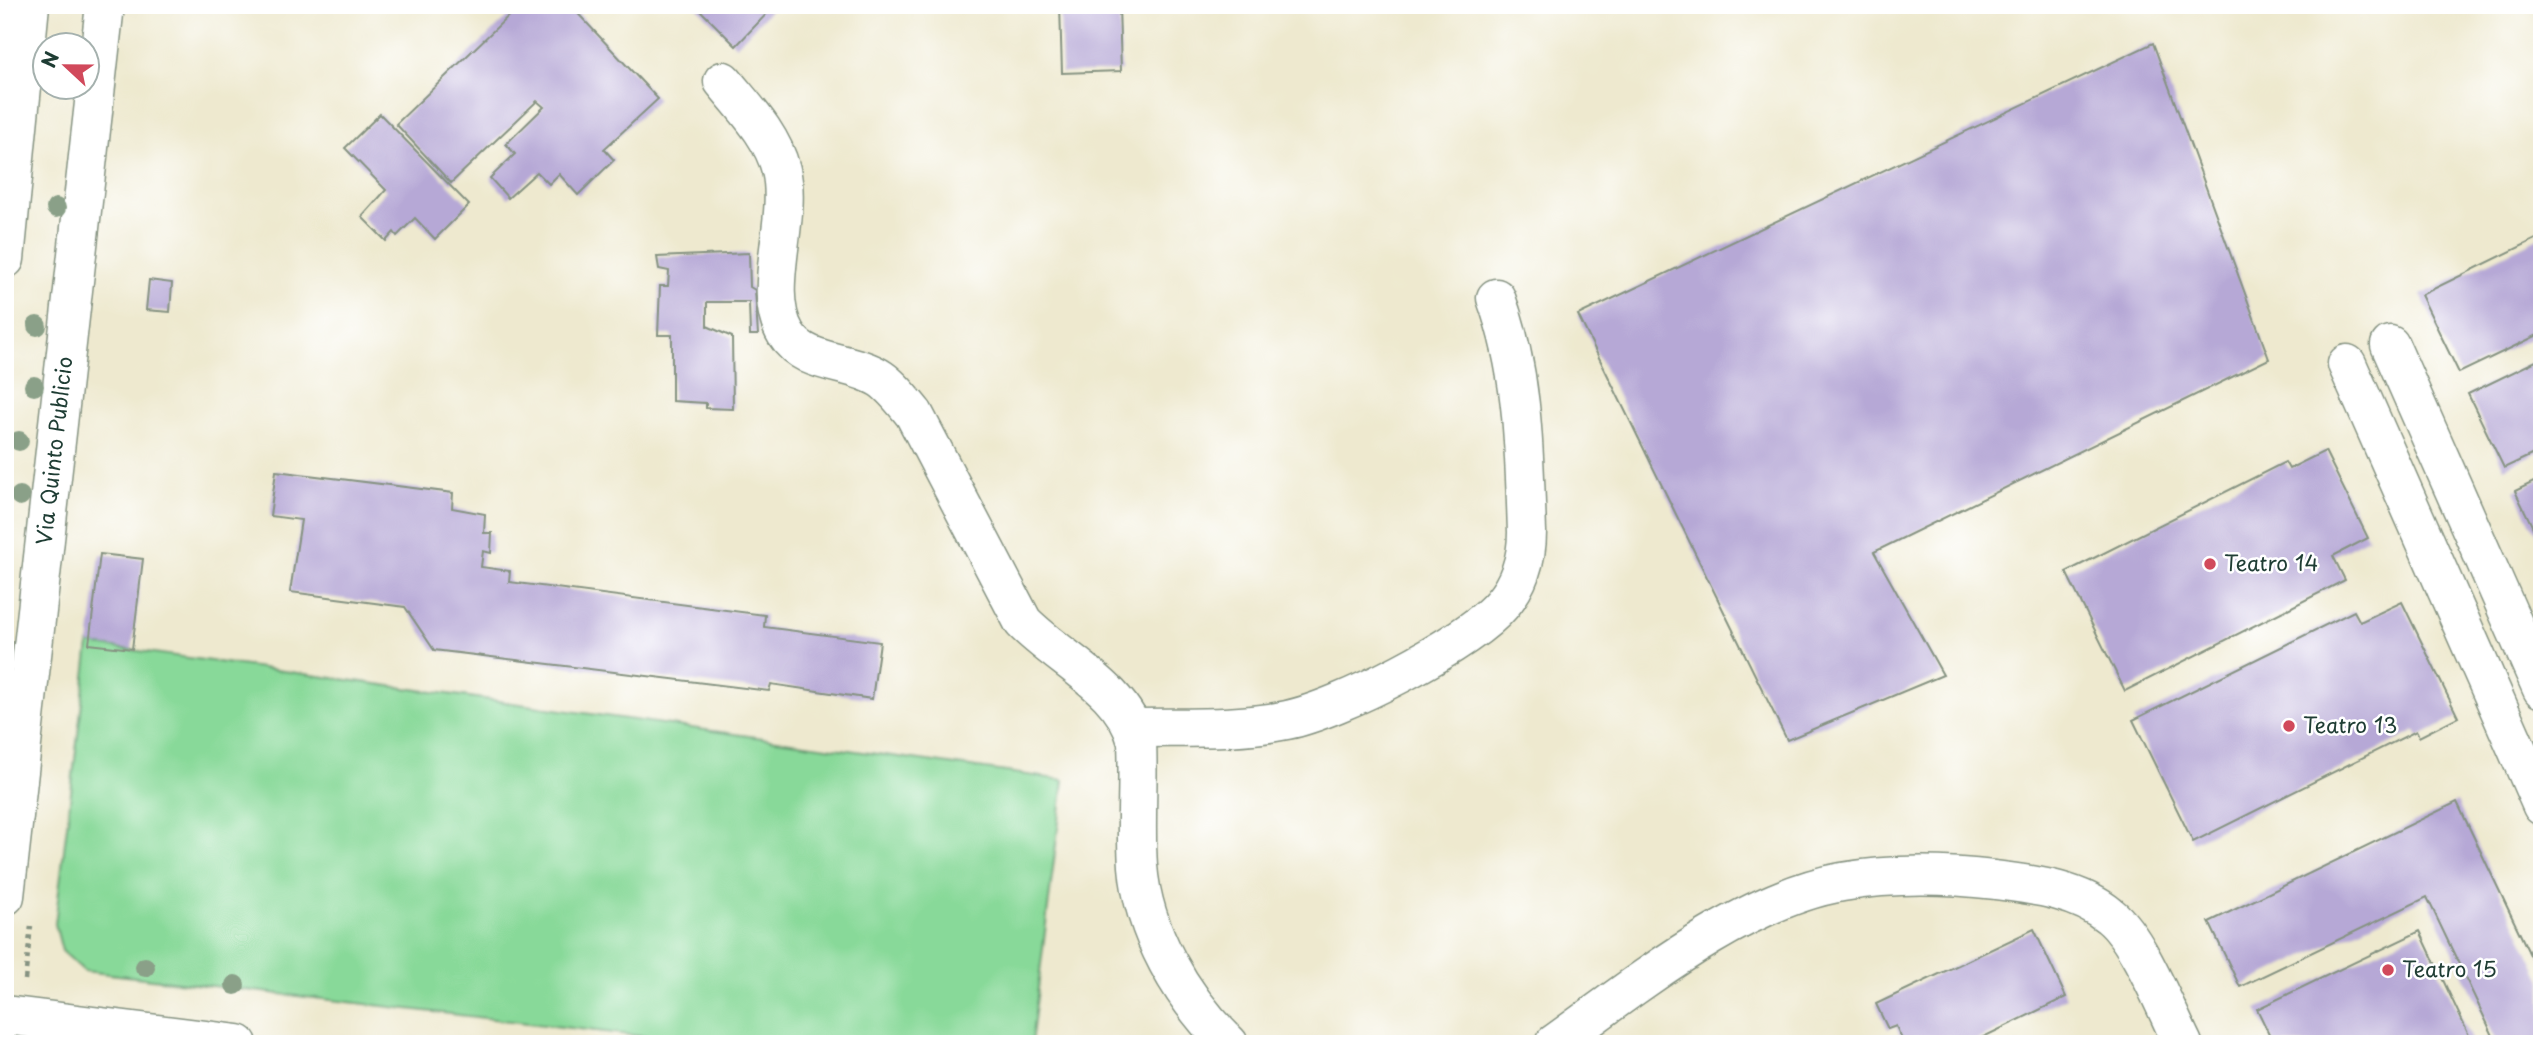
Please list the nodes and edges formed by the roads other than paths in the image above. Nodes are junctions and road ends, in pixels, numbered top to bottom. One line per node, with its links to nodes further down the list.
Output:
1 (30, 5): 4 (street)
2 (105, 5): 12 (street, Via Quinto Publicio)
3 (723, 81): 9 (street)
4 (5, 259)
5 (1496, 298): 9 (street)
6 (2390, 345): 8 (street)
7 (2347, 364): 10 (street)
8 (2542, 689)
9 (1134, 728): 15 (street)
10 (2529, 742): 11 (street)
11 (2542, 806)
12 (5, 896)
13 (15, 1000): 14 (street)
14 (237, 1044)
15 (1229, 1044)
16 (1554, 1044): 17 (street)
17 (2183, 1044)

